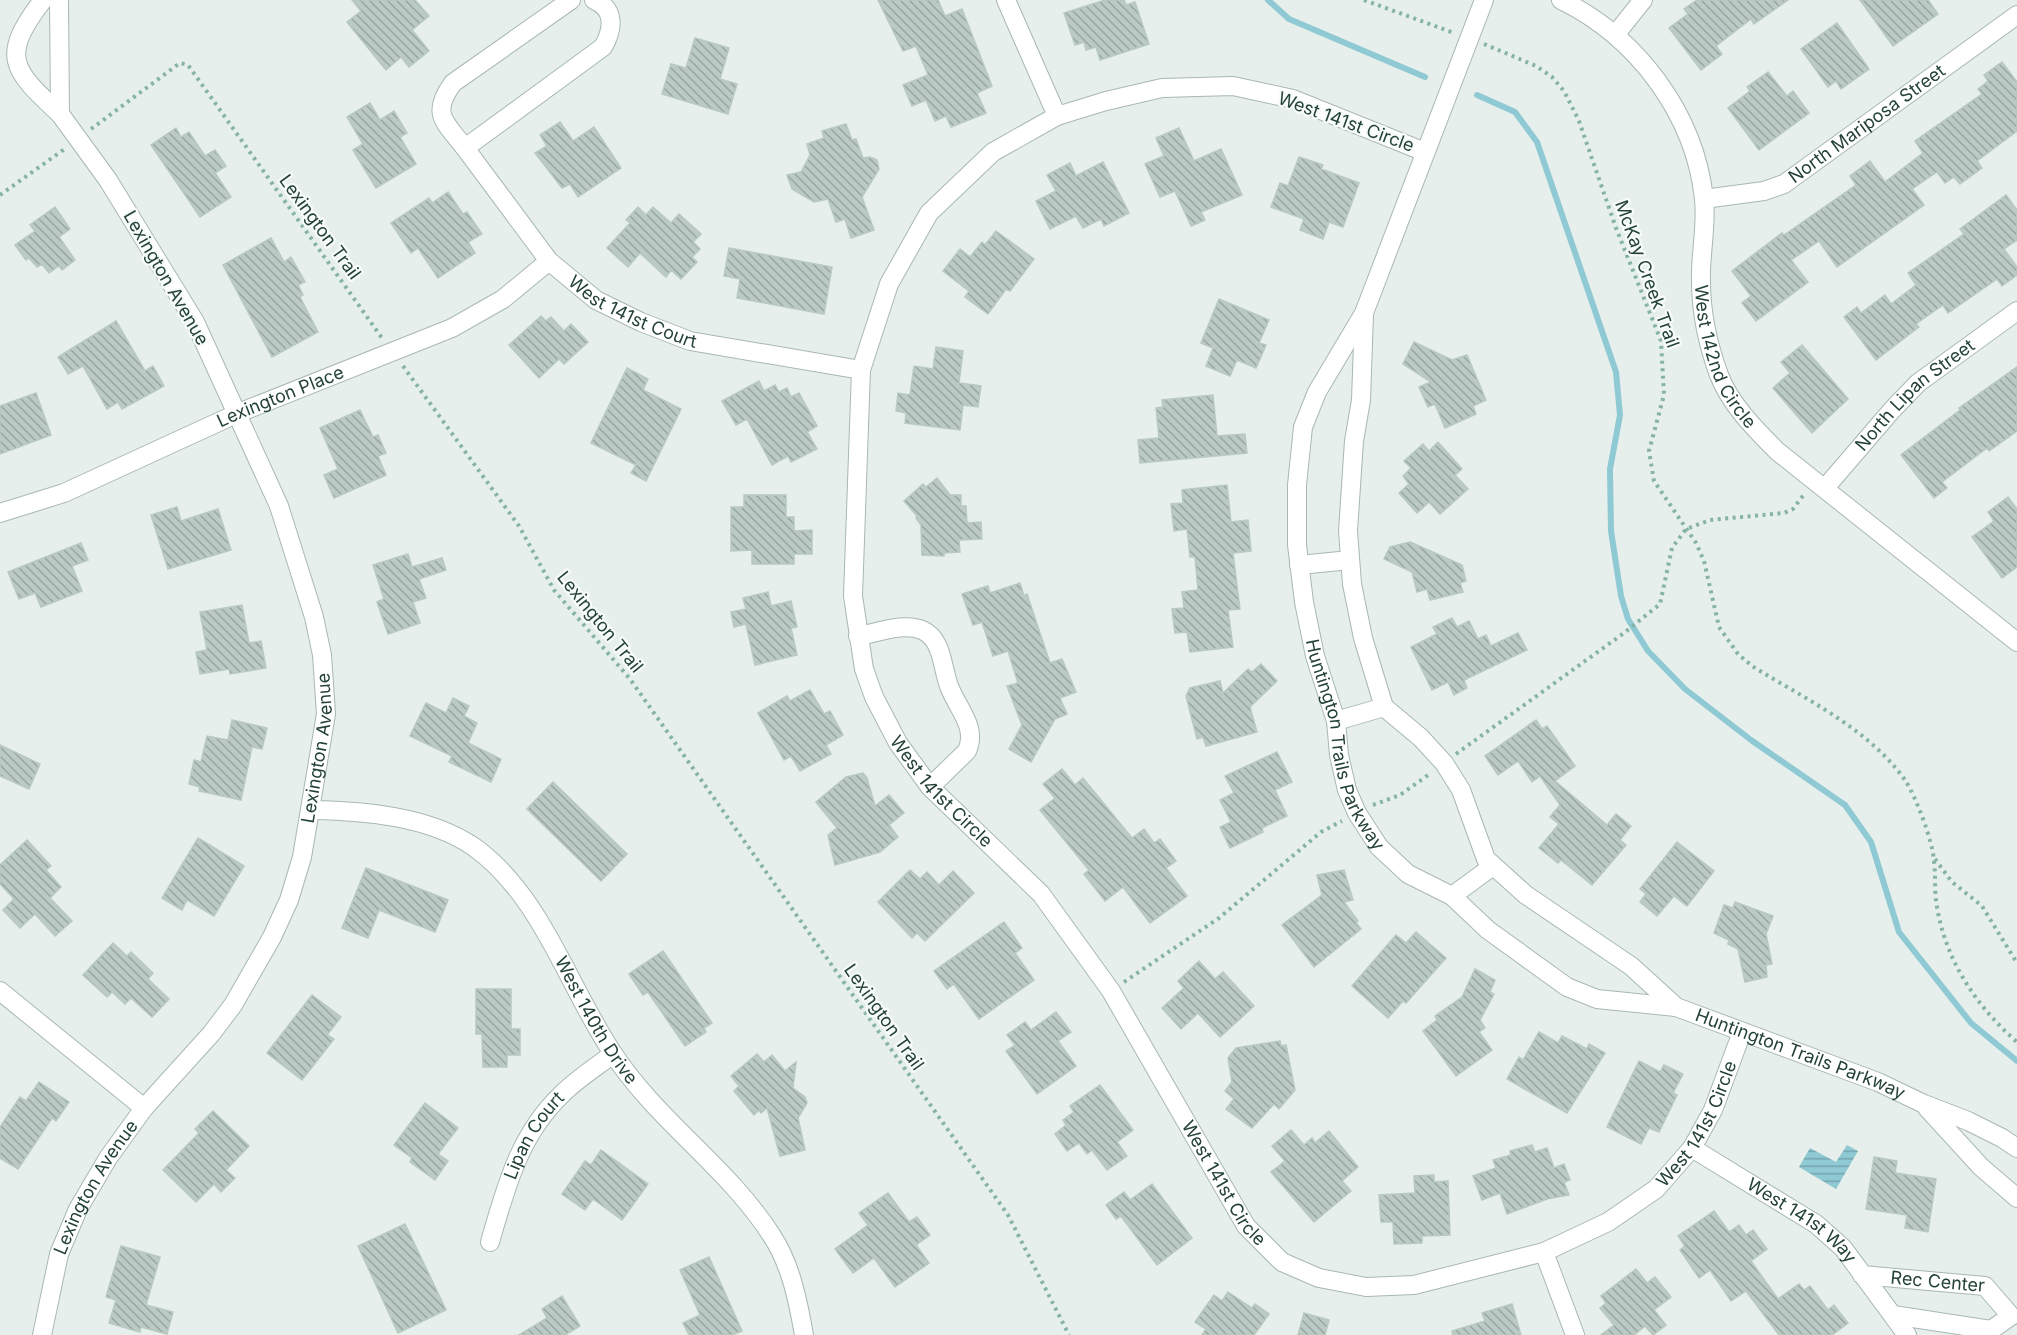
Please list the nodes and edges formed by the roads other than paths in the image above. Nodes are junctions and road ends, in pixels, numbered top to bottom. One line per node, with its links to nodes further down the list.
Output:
1 (44, 0): 11 (street, Lexington Avenue)
2 (59, 0): 11 (street)
3 (571, 0): 13 (street, West 141st Court)
4 (594, 0): 13 (street)
5 (1006, 0): 12 (street)
6 (1484, 0): 14 (street, Huntington Trails Parkway)
7 (1561, 0): 10 (street, West 142nd Circle)
8 (1643, 0): 10 (street)
9 (2017, 15): 15 (street, North Mariposa Street)
10 (1615, 35): 15 (street, West 142nd Circle)
11 (60, 114): 20 (street, Lexington Avenue)
12 (1057, 116): 14 (street, West 141st Circle); 19 (street, West 141st Circle)
13 (465, 148): 16 (street, West 141st Court)
14 (1425, 152): 18 (street, Huntington Trails Parkway)
15 (1704, 199): 21 (street, West 142nd Circle)
16 (549, 261): 19 (street, West 141st Court); 20 (street, Lexington Place)
17 (2017, 311): 21 (street, North Lipan Street)
18 (1364, 312): 23 (street, Huntington Trails Parkway); 24 (street, Huntington Trails Parkway)
19 (861, 370): 26 (street, West 141st Circle)
20 (236, 414): 22 (street, Lexington Place); 30 (street, Lexington Avenue)
21 (1820, 484): 25 (street, West 142nd Circle)
22 (0, 513)
23 (1350, 560): 24 (street); 27 (street, Huntington Trails Parkway)
24 (1299, 565): 28 (street, Huntington Trails Parkway)
25 (2015, 634)
26 (858, 636): 29 (street, West 141st Circle); 29 (street)
27 (1384, 707): 28 (street); 31 (street, Huntington Trails Parkway)
28 (1336, 720): 32 (street, Huntington Trails Parkway)
29 (930, 787): 43 (street, West 141st Circle)
30 (312, 810): 36 (street, West 140th Drive); 38 (street, Lexington Avenue)
31 (1492, 866): 32 (street); 34 (street, Huntington Trails Parkway)
32 (1452, 896): 34 (street, Huntington Trails Parkway)
33 (0, 991): 38 (street)
34 (1676, 1007): 35 (street, Huntington Trails Parkway)
35 (1742, 1032): 37 (street, Huntington Trails Parkway); 39 (street, West 141st Circle)
36 (613, 1054): 42 (street, Lipan Court); 48 (street, West 140th Drive)
37 (1923, 1104): 40 (street, Huntington Trails Parkway); 41 (street, Huntington Trails Parkway)
38 (144, 1108): 47 (street, Lexington Avenue)
39 (1692, 1148): 43 (street, West 141st Circle); 44 (street, West 141st Way)
40 (2017, 1148)
41 (2017, 1198)
42 (490, 1242)
43 (1544, 1252): 49 (street)
44 (1862, 1275): 45 (street, West 141st Way); 46 (street, Rec Center)
45 (1893, 1315): 46 (street); 50 (street, West 141st Way)
46 (1990, 1332)
47 (42, 1335)
48 (804, 1335)
49 (1575, 1335)
50 (1907, 1335)

